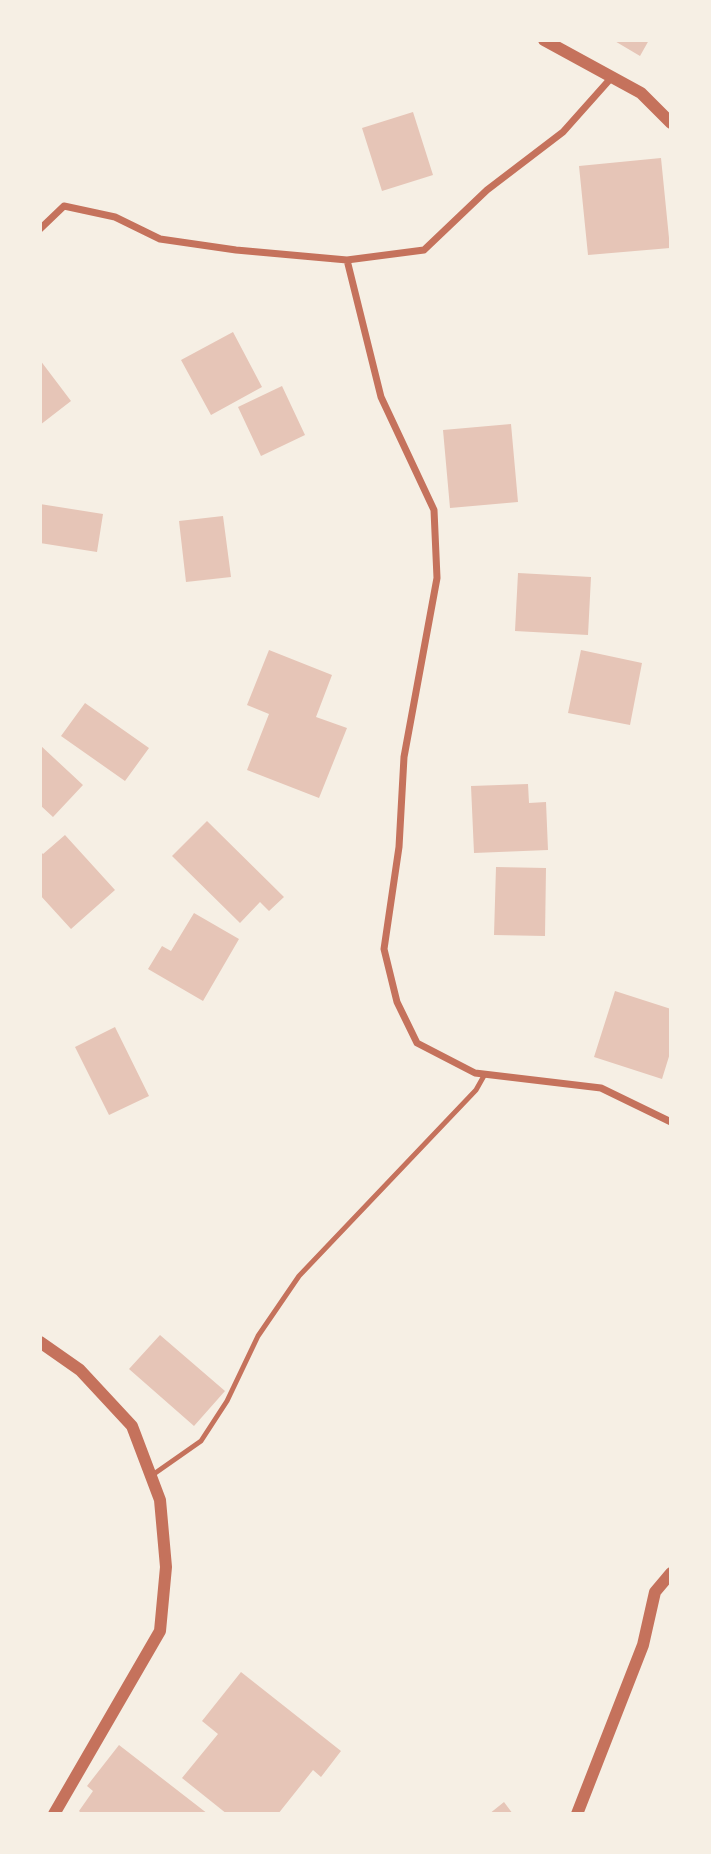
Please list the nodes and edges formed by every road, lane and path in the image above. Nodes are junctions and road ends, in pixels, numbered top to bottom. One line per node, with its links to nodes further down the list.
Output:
1 (544, 40): 2 (street)
2 (611, 77): 3 (street); 5 (street)
3 (671, 123)
4 (40, 229): 5 (street)
5 (347, 260): 6 (street)
6 (485, 1074): 7 (street); 9 (lane)
7 (671, 1122)
8 (40, 1342): 9 (street)
9 (151, 1476): 11 (street)
10 (671, 1573): 12 (street)
11 (54, 1814)
12 (577, 1814)

